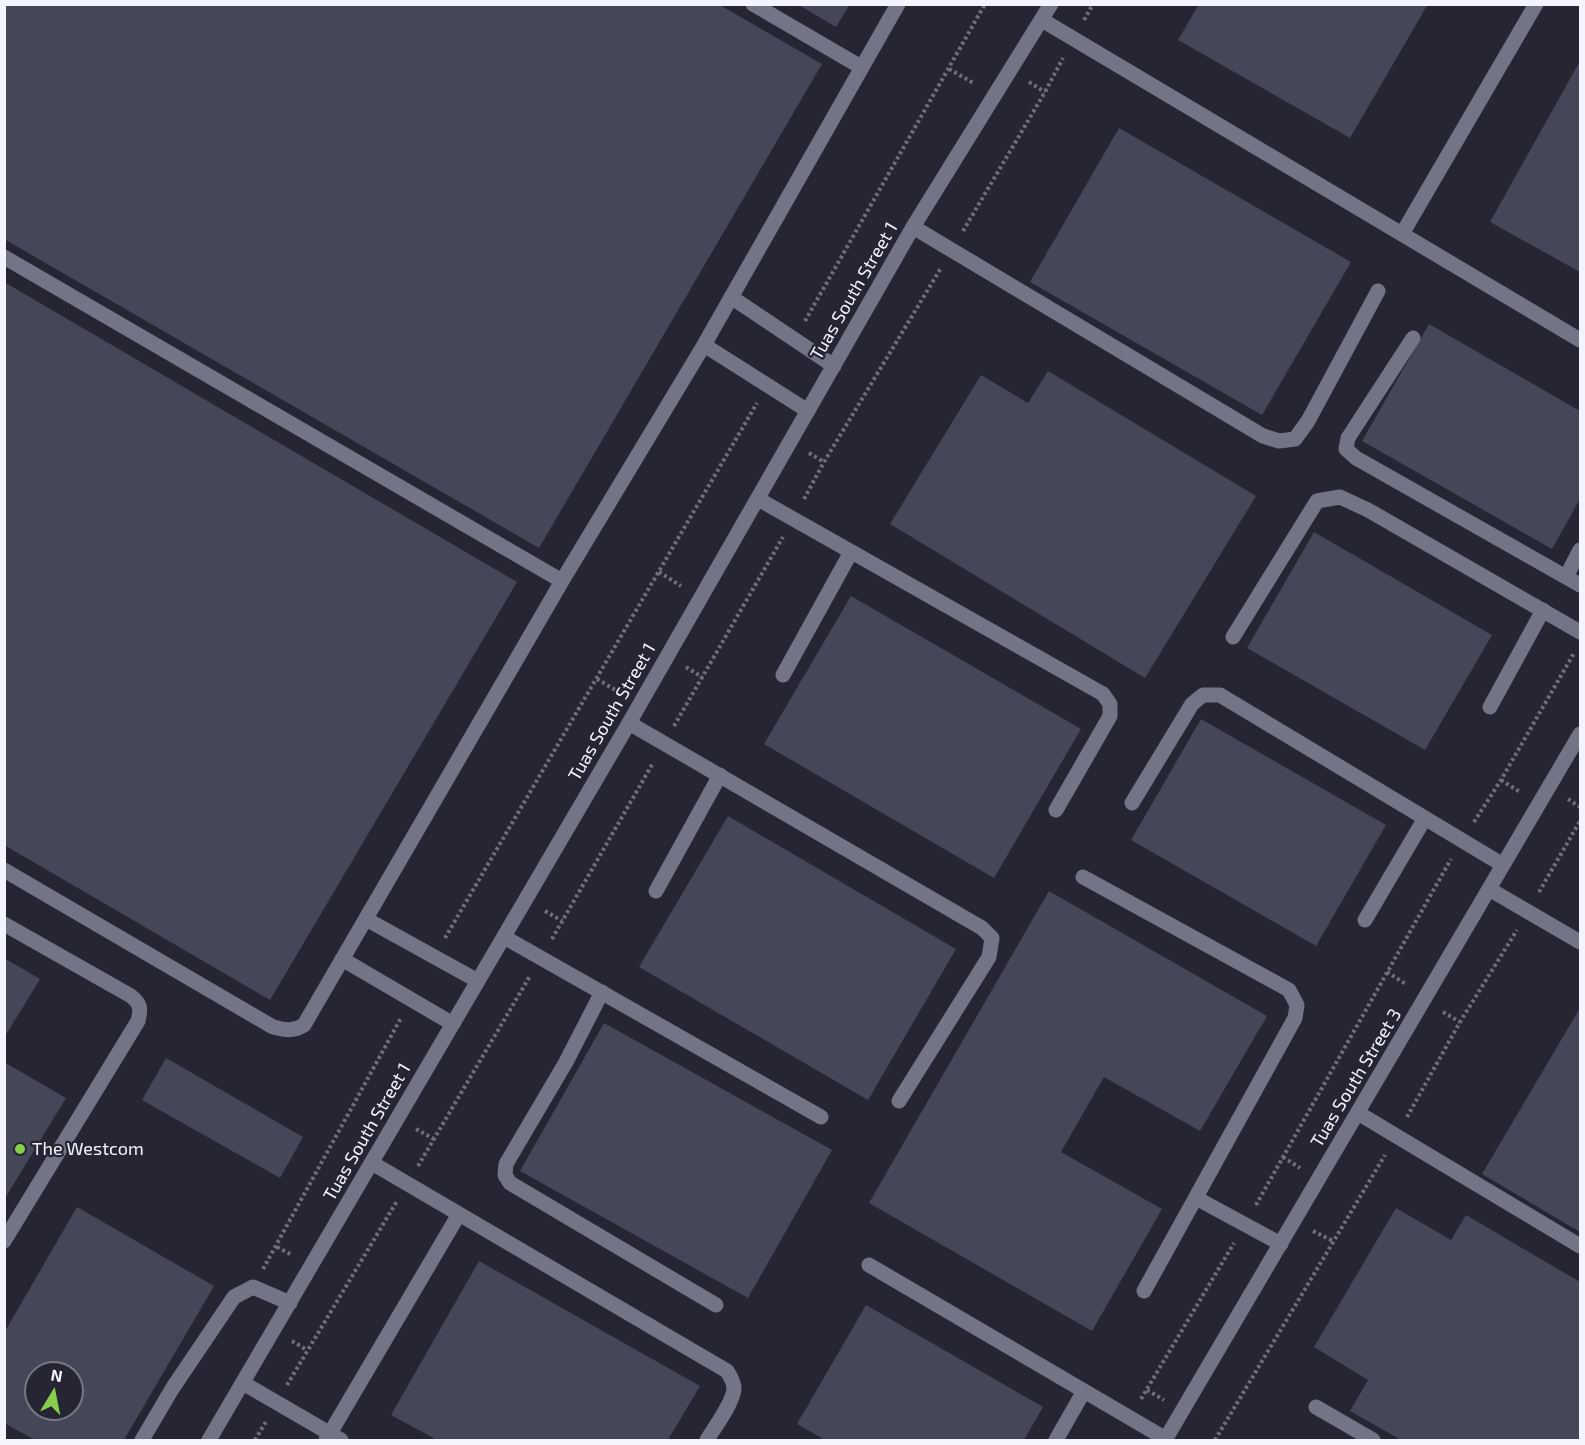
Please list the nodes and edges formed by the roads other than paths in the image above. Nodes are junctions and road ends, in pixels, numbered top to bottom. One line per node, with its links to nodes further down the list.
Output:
1 (753, 4): 6 (street)
2 (898, 4): 6 (street)
3 (1051, 4): 5 (street, Tuas South Street 1)
4 (1536, 4): 8 (street)
5 (1042, 20): 7 (street, Tuas South Street 1); 8 (street)
6 (861, 67): 11 (street)
7 (914, 227): 10 (street); 15 (street, Tuas South Street 1)
8 (1402, 234): 13 (street)
9 (4, 257): 21 (street)
10 (1378, 291)
11 (731, 297): 14 (street); 15 (street)
12 (1413, 338): 20 (street)
13 (1581, 340)
14 (704, 345): 16 (street); 21 (street)
15 (834, 366): 16 (street, Tuas South Street 1)
16 (808, 411): 17 (street, Tuas South Street 1)
17 (758, 499): 19 (street); 28 (street, Tuas South Street 1)
18 (1581, 550): 20 (street)
19 (851, 552): 26 (street); 32 (street)
20 (1566, 577): 22 (street)
21 (562, 581): 39 (street)
22 (1581, 585)
23 (1543, 610): 24 (street); 25 (street); 27 (street)
24 (1581, 632)
25 (1233, 637)
26 (783, 675)
27 (1490, 707)
28 (629, 723): 30 (street); 42 (street, Tuas South Street 1)
29 (1581, 734): 34 (street, Tuas South Street 3)
30 (720, 775): 38 (street); 48 (street)
31 (1132, 803): 33 (street)
32 (1056, 810)
33 (1425, 818): 34 (street); 40 (street)
34 (1503, 865): 37 (street, Tuas South Street 3)
35 (4, 870): 44 (street)
36 (1083, 877): 52 (street)
37 (1490, 889): 43 (street); 49 (street, Tuas South Street 3)
38 (656, 891)
39 (366, 919): 44 (street); 45 (street)
40 (1365, 920)
41 (4, 924): 54 (street)
42 (504, 937): 45 (street, Tuas South Street 1); 46 (street)
43 (1581, 942)
44 (342, 959): 47 (street)
45 (478, 981): 47 (street, Tuas South Street 1)
46 (602, 992): 50 (street); 60 (street)
47 (453, 1024): 51 (street, Tuas South Street 1)
48 (899, 1101)
49 (1358, 1113): 55 (street, Tuas South Street 3); 56 (street)
50 (821, 1117)
51 (372, 1163): 53 (street); 59 (street, Tuas South Street 1)
52 (1196, 1198): 55 (street); 58 (street)
53 (459, 1214): 64 (street); 68 (street)
54 (4, 1241)
55 (1281, 1244): 65 (street, Tuas South Street 3)
56 (1581, 1246)
57 (869, 1264): 62 (street)
58 (1144, 1291)
59 (290, 1303): 61 (street, Tuas South Street 1); 66 (street)
60 (716, 1305)
61 (243, 1383): 64 (street); 67 (street, Tuas South Street 1)
62 (1084, 1390): 65 (street); 69 (street)
63 (1316, 1407): 70 (street)
64 (332, 1438)
65 (1165, 1439)
66 (142, 1440)
67 (209, 1440)
68 (707, 1440)
69 (1056, 1440)
70 (1373, 1440)

